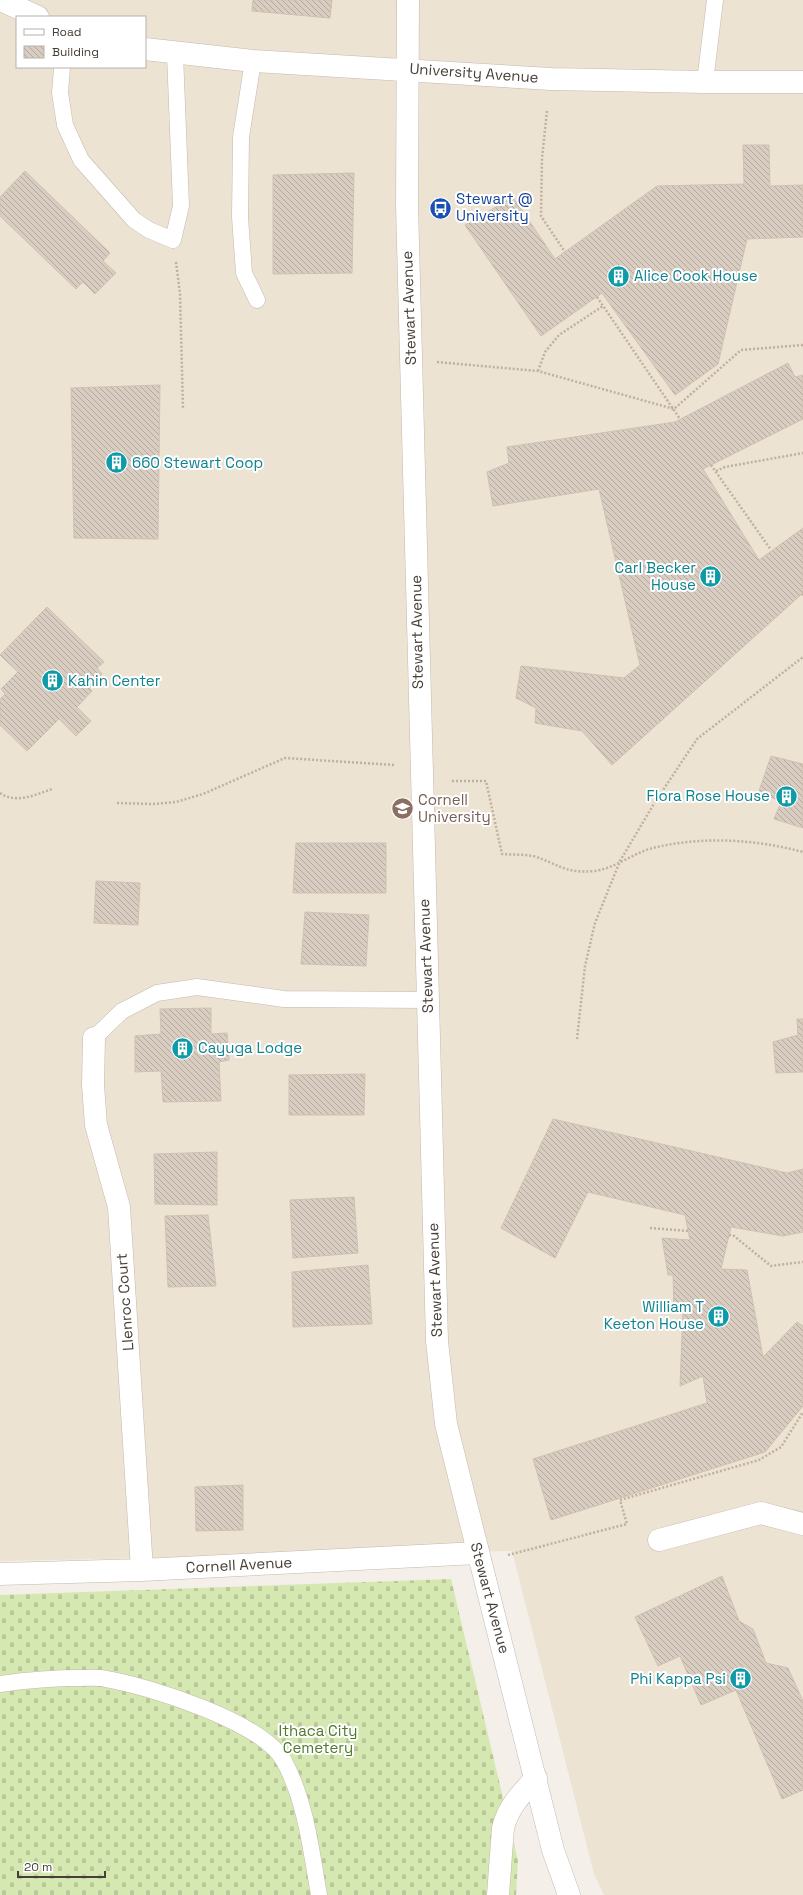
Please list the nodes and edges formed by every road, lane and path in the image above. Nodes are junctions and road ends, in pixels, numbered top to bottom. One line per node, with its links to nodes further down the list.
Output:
1 (2, 0): 4 (street)
2 (408, 0): 9 (street, Stewart Avenue)
3 (715, 0): 10 (lane)
4 (36, 16)
5 (146, 49): 6 (street, University Avenue)
6 (174, 54): 7 (street, University Avenue); 13 (lane)
7 (253, 61): 9 (street, University Avenue); 16 (lane)
8 (62, 68): 13 (lane)
9 (408, 69): 10 (street, University Avenue); 19 (street, Stewart Avenue)
10 (705, 82): 11 (street, University Avenue)
11 (803, 82)
12 (547, 111): 14 (path)
13 (173, 240): 21 (path)
14 (565, 252)
15 (597, 297): 17 (path)
16 (257, 300)
17 (603, 306): 20 (path); 22 (path)
18 (803, 345): 22 (path)
19 (411, 360): 20 (path); 36 (street, Stewart Avenue)
20 (538, 371): 22 (path)
21 (183, 409)
22 (674, 409): 23 (path)
23 (680, 419)
24 (803, 453): 26 (path)
25 (712, 464): 26 (path)
26 (716, 471): 27 (path)
27 (771, 550)
28 (803, 657): 35 (path)
29 (394, 765): 33 (path)
30 (452, 780): 35 (path)
31 (52, 789): 32 (path)
32 (0, 793)
33 (117, 803)
34 (803, 852): 35 (path)
35 (620, 862): 38 (path)
36 (427, 1000): 37 (lane); 46 (street, Stewart Avenue)
37 (94, 1038): 48 (street, Llenroc Court)
38 (577, 1039)
39 (650, 1228): 40 (path)
40 (688, 1231)
41 (729, 1235): 42 (path)
42 (803, 1262)
43 (803, 1412): 47 (path)
44 (803, 1524): 45 (street)
45 (659, 1540)
46 (478, 1553): 48 (street, Cornell Avenue); 51 (street, Stewart Avenue)
47 (508, 1555)
48 (142, 1570): 49 (street, Cornell Avenue)
49 (0, 1574)
50 (0, 1684): 52 (lane)
51 (536, 1778): 53 (street); 54 (street, Stewart Avenue)
52 (319, 1895)
53 (498, 1895)
54 (569, 1895)

